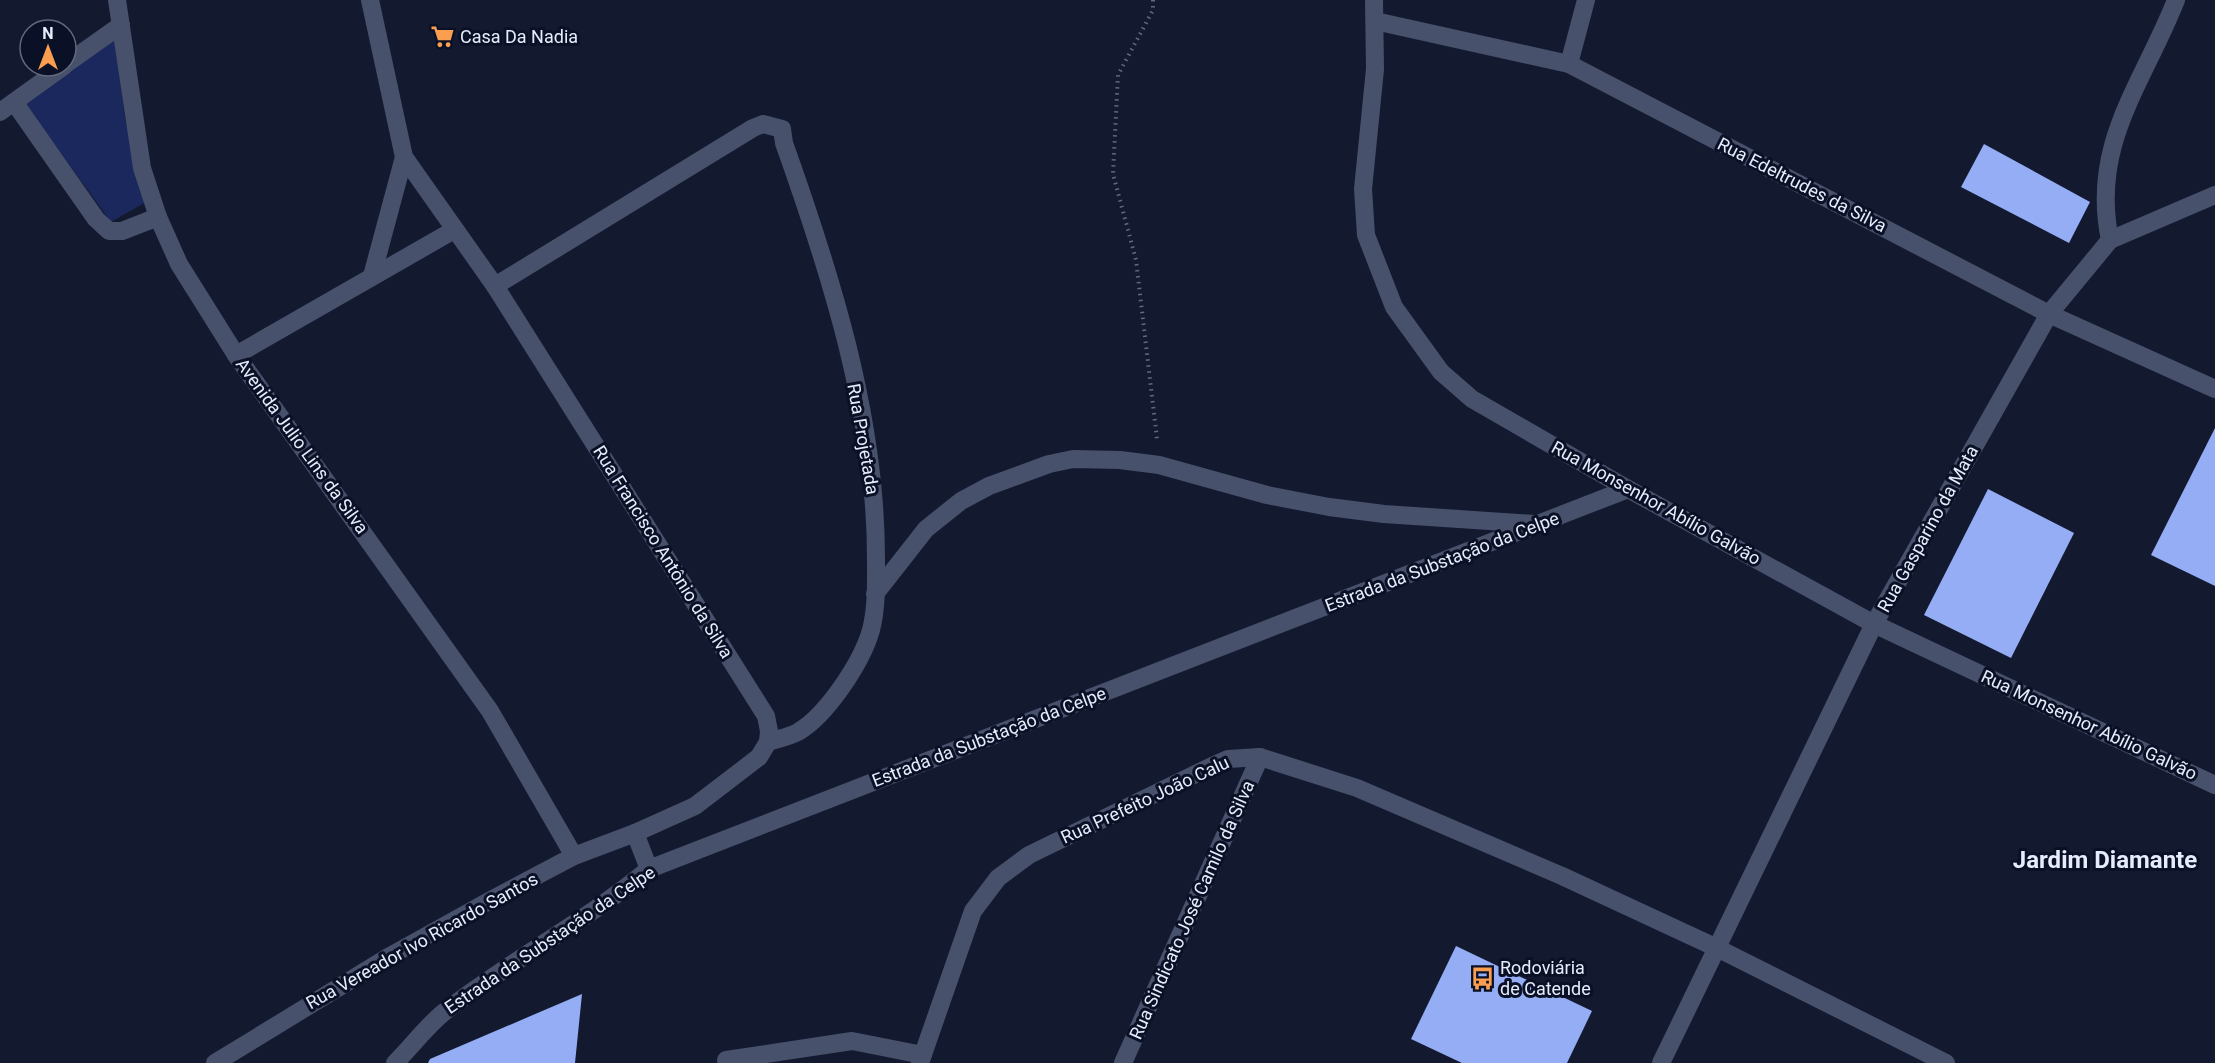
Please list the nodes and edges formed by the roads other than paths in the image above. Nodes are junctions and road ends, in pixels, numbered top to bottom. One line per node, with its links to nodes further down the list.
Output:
1 (117, 0): 7 (street, Avenida Julio Lins da Silva)
2 (370, 0): 12 (street)
3 (1374, 0): 6 (street, Rua Monsenhor Abílio Galvão)
4 (1586, 0): 9 (street)
5 (2176, 0): 16 (street)
6 (1375, 21): 9 (street, Rua Edeltrudes da Silva); 22 (street, Rua Monsenhor Abílio Galvão)
7 (121, 25): 8 (street); 14 (street, Avenida Julio Lins da Silva)
8 (78, 56)
9 (1569, 64): 19 (street, Rua Edeltrudes da Silva)
10 (47, 78): 11 (street)
11 (7, 107): 14 (street)
12 (404, 157): 15 (street, Rua Francisco Antônio da Silva); 17 (street)
13 (2215, 195): 16 (street)
14 (158, 217): 20 (street, Avenida Julio Lins da Silva)
15 (454, 230): 17 (street); 18 (street, Rua Francisco Antônio da Silva)
16 (2110, 240): 19 (street, Rua Gasparino da Mata)
17 (372, 276): 20 (street)
18 (495, 286): 24 (street, Rua Projetada); 26 (street, Rua Francisco Antônio da Silva)
19 (2049, 314): 21 (street, Rua Edeltrudes da Silva); 25 (street, Rua Gasparino da Mata)
20 (236, 355): 30 (street, Avenida Julio Lins da Silva)
21 (2215, 389)
22 (1628, 489): 23 (street, Estrada da Substação da Celpe); 25 (street, Rua Monsenhor Abílio Galvão)
23 (1538, 524): 24 (street); 31 (street, Estrada da Substação da Celpe)
24 (874, 594): 26 (street, Rua Projetada)
25 (1874, 624): 28 (street, Rua Monsenhor Abílio Galvão); 32 (street, Rua Gasparino da Mata)
26 (768, 742): 29 (street)
27 (1260, 757): 32 (street, Rua Prefeito João Calu); 33 (street, Rua Prefeito João Calu); 37 (street, Rua Sindicato José Camilo da Silva)
28 (2215, 785)
29 (635, 833): 30 (street, Rua Vereador Ivo Ricardo Santos); 31 (street)
30 (574, 856): 35 (street, Rua Vereador Ivo Ricardo Santos)
31 (649, 869): 36 (street, Estrada da Substação da Celpe)
32 (1717, 948): 38 (street, Rua Gasparino da Mata); 39 (street, Rua Prefeito João Calu)
33 (922, 1059): 34 (street)
34 (726, 1060)
35 (215, 1063)
36 (395, 1063)
37 (1123, 1063)
38 (1661, 1063)
39 (1946, 1063)

